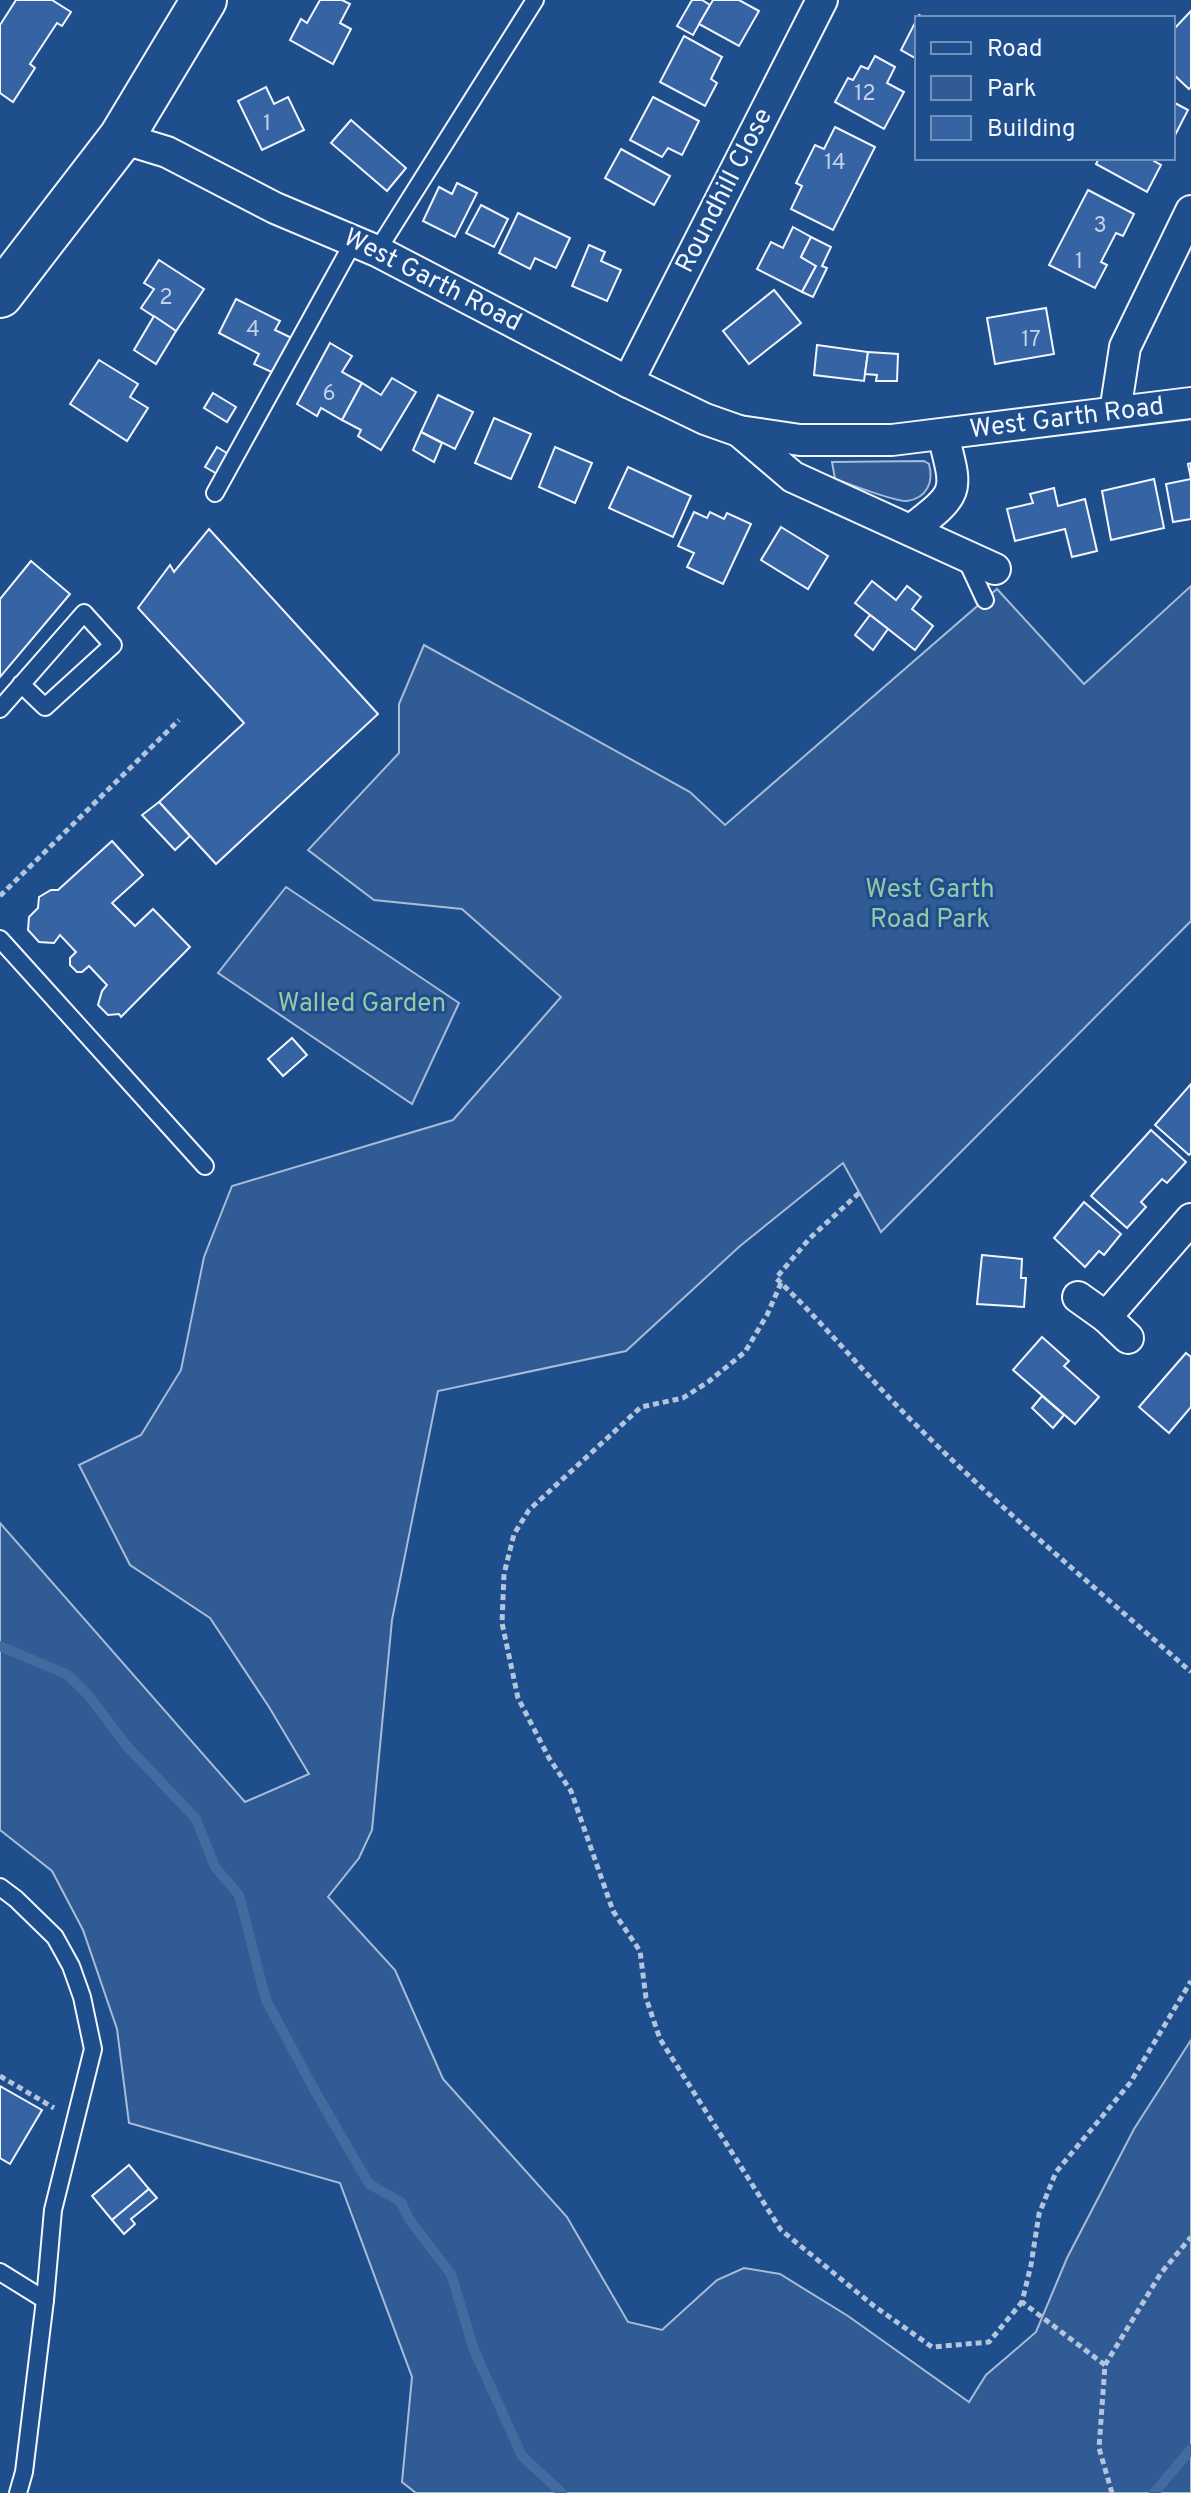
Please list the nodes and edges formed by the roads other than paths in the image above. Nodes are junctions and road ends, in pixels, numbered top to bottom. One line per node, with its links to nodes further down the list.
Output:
1 (204, 0): 4 (highway)
2 (535, 0): 6 (lane)
3 (822, 0): 8 (street, Roundhill Close)
4 (121, 138): 6 (street, West Garth Road); 7 (highway)
5 (1191, 211): 10 (street)
6 (366, 246): 8 (street, West Garth Road); 13 (lane)
7 (0, 295)
8 (628, 382): 11 (street, West Garth Road)
9 (1191, 403): 10 (street, West Garth Road)
10 (1115, 412): 12 (street, West Garth Road)
11 (739, 431): 12 (street, West Garth Road); 14 (street, West Garth Road)
12 (943, 435): 14 (street, West Garth Road)
13 (215, 493)
14 (911, 530): 15 (street, West Garth Road)
15 (964, 555): 16 (street, West Garth Road); 17 (lane)
16 (995, 569)
17 (985, 600)
18 (21, 684): 18 (lane); 19 (lane)
19 (0, 709)
20 (0, 939): 21 (lane)
21 (205, 1166)
22 (1191, 1219): 24 (street)
23 (1078, 1297): 24 (street)
24 (1106, 1317): 25 (street)
25 (1128, 1338)
26 (0, 1887): 28 (lane)
27 (0, 2272): 28 (lane)
28 (45, 2300): 29 (lane)
29 (18, 2493)

